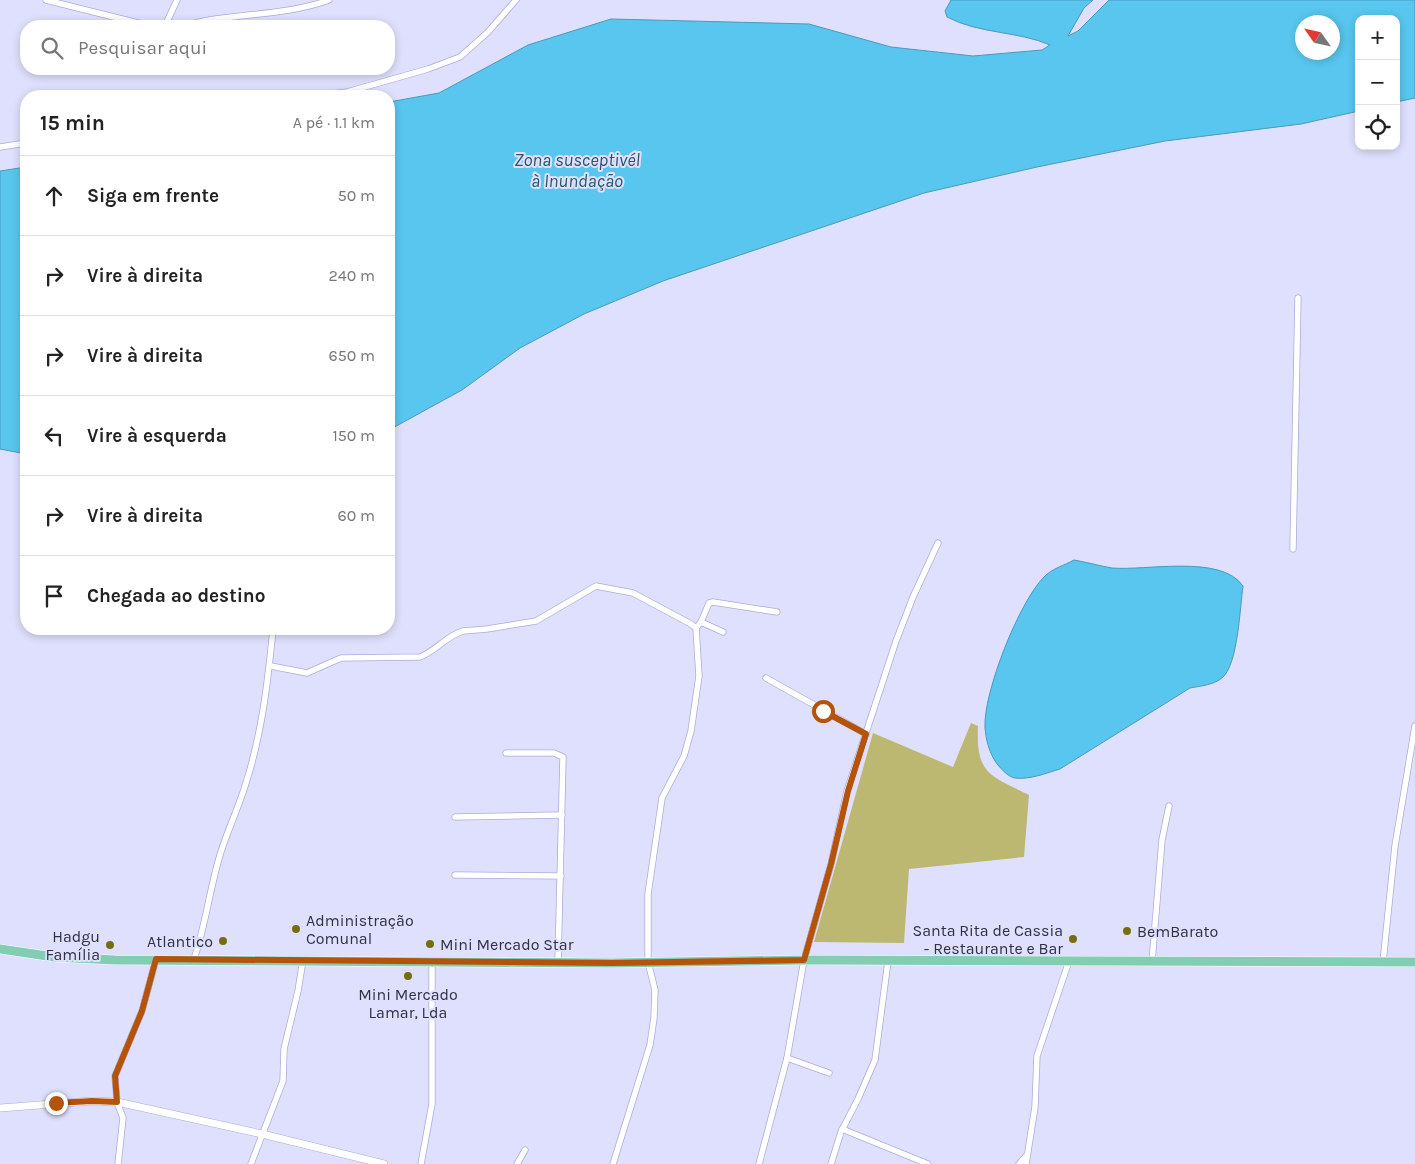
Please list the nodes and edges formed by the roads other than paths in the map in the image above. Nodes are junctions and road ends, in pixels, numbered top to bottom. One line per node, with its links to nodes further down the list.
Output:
1 (46, 0): 5 (street)
2 (177, 0): 6 (street)
3 (329, 0): 7 (street)
4 (516, 0): 8 (street)
5 (126, 20)
6 (168, 20)
7 (214, 20)
8 (350, 90)
9 (20, 144): 10 (street)
10 (0, 147)
11 (1298, 298): 13 (street)
12 (938, 543): 22 (street)
13 (1293, 548)
14 (777, 612): 15 (street)
15 (701, 622): 16 (street); 17 (street)
16 (696, 628): 19 (street); 38 (street)
17 (723, 632)
18 (273, 635): 19 (street)
19 (271, 666): 31 (street)
20 (766, 678): 22 (street)
21 (1415, 726): 40 (street)
22 (866, 734): 33 (street)
23 (506, 753): 25 (street)
24 (1169, 806): 39 (street)
25 (562, 815): 26 (street); 28 (street)
26 (455, 817)
27 (455, 875): 28 (street)
28 (561, 876): 37 (street)
29 (0, 948): 30 (main road)
30 (156, 959): 31 (main road); 44 (street)
31 (194, 959): 32 (main road)
32 (302, 960): 34 (main road); 47 (street)
33 (804, 960): 35 (main road); 38 (main road); 42 (street)
34 (432, 961): 37 (main road); 53 (street)
35 (888, 961): 36 (main road); 46 (street)
36 (1069, 961): 39 (main road); 49 (street)
37 (558, 962): 38 (main road)
38 (648, 962): 55 (street)
39 (1152, 962): 40 (main road)
40 (1383, 962): 41 (main road)
41 (1415, 962)
42 (787, 1058): 43 (street); 56 (street)
43 (829, 1073)
44 (117, 1102): 45 (street); 47 (street); 50 (street)
45 (0, 1108)
46 (842, 1129): 57 (street); 58 (street)
47 (262, 1134): 51 (street); 52 (street)
48 (525, 1150): 54 (street)
49 (1026, 1156): 59 (street); 60 (street)
50 (118, 1164)
51 (250, 1164)
52 (384, 1164)
53 (421, 1164)
54 (517, 1164)
55 (613, 1164)
56 (759, 1164)
57 (831, 1164)
58 (928, 1164)
59 (1019, 1164)
60 (1026, 1164)

